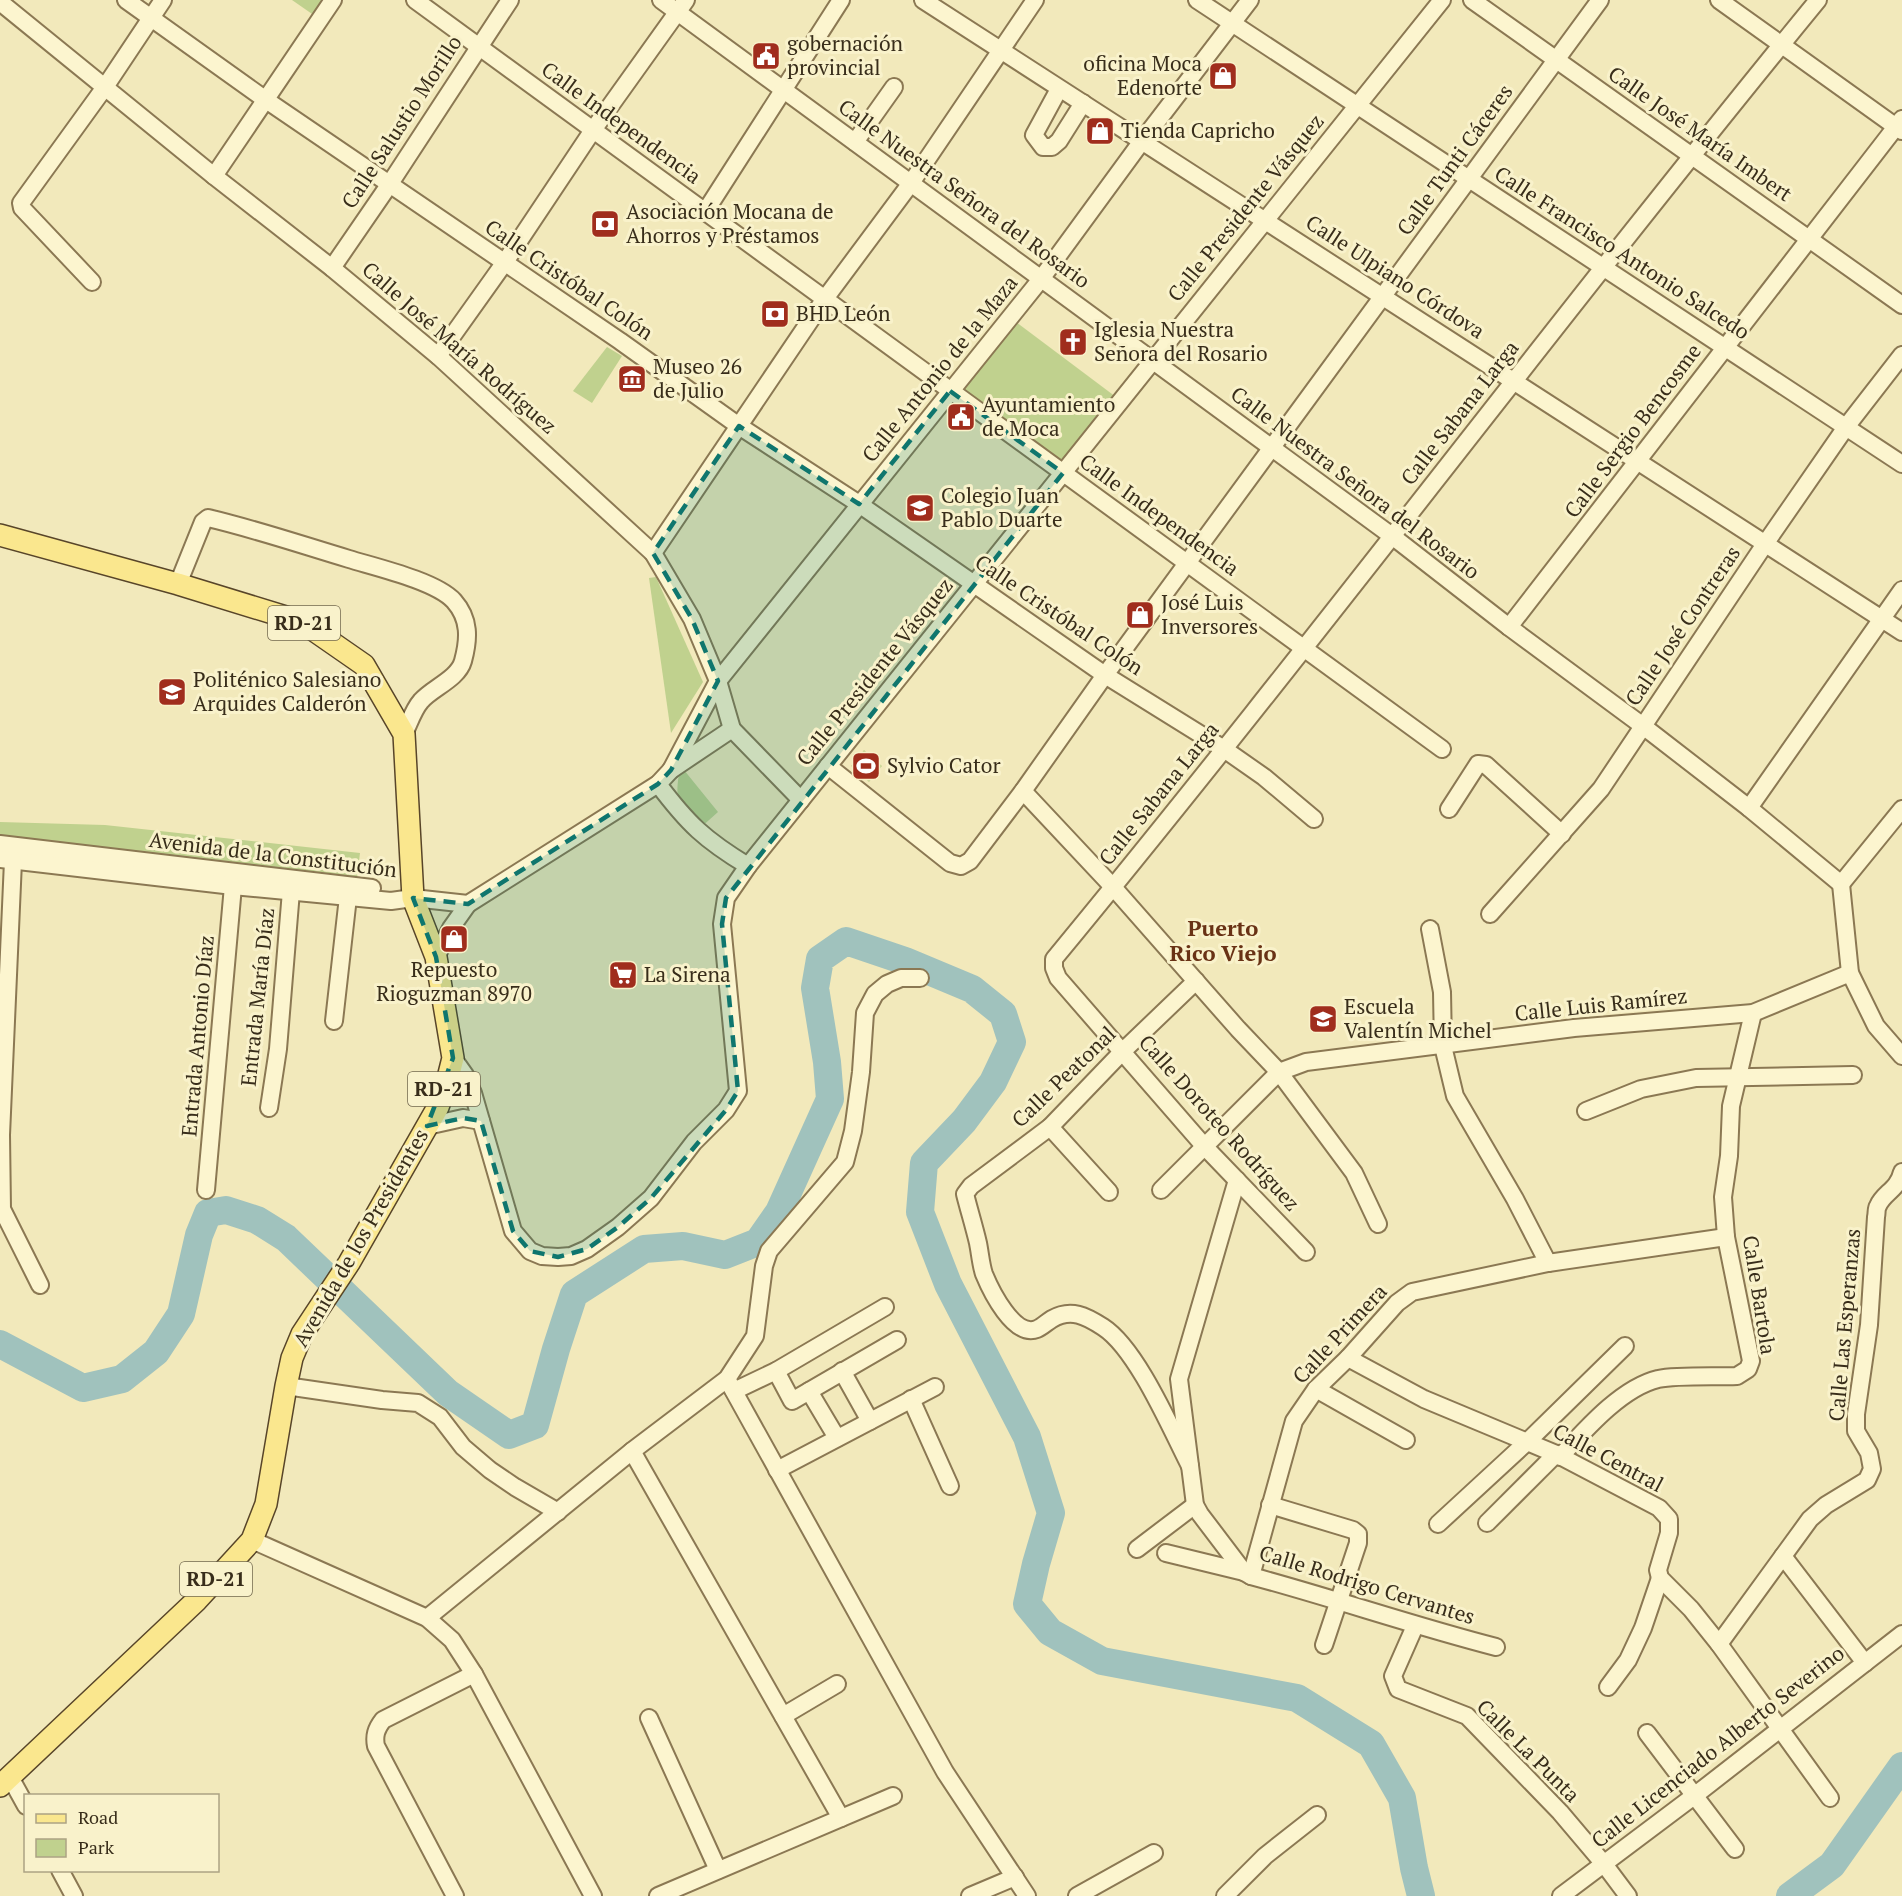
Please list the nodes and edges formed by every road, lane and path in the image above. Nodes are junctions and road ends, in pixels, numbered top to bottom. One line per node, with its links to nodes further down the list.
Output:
1 (126, 0): 19 (street, Calle Cristóbal Colón)
2 (163, 0): 19 (street)
3 (333, 0): 29 (street)
4 (415, 0): 22 (street, Calle Independencia)
5 (510, 0): 22 (street, Calle Salustio Morillo)
6 (661, 0): 18 (street, Calle Nuestra Señora del Rosario)
7 (841, 0): 28 (street)
8 (923, 0): 23 (street, Calle Ulpiano Córdova)
9 (1035, 0): 23 (street)
10 (1197, 0): 20 (street, Calle Francisco Antonio Salcedo)
11 (1250, 0): 20 (street, Calle Antonio de la Maza)
12 (1442, 0): 31 (street, Calle Presidente Vásquez)
13 (1472, 0): 24 (street, Calle José María Imbert)
14 (1600, 0): 24 (street, Calle Tunti Cáceres)
15 (1719, 0): 21 (street)
16 (1818, 0): 21 (street, Calle Sabana Larga)
17 (0, 2): 25 (street, Calle José María Rodríguez)
18 (682, 6): 28 (street, Calle Nuestra Señora del Rosario); 33 (street)
19 (152, 18): 25 (street); 29 (street, Calle Cristóbal Colón)
20 (1232, 23): 31 (street, Calle Francisco Antonio Salcedo); 34 (street, Calle Antonio de la Maza)
21 (1781, 45): 32 (street); 36 (street, Calle Sabana Larga)
22 (479, 47): 33 (street, Calle Independencia); 40 (street, Calle Salustio Morillo)
23 (1002, 50): 27 (street, Calle Ulpiano Córdova); 39 (street)
24 (1556, 60): 36 (street, Calle José María Imbert); 38 (street, Calle Tunti Cáceres)
25 (105, 87): 37 (street, Calle José María Rodríguez); 48 (street)
26 (894, 87): 35 (street)
27 (1059, 89): 30 (street, Calle Ulpiano Córdova); 30 (street)
28 (783, 90): 35 (street, Calle Nuestra Señora del Rosario); 41 (street)
29 (266, 100): 37 (street); 40 (street, Calle Cristóbal Colón)
30 (1083, 104): 34 (street, Calle Ulpiano Córdova)
31 (1357, 105): 38 (street, Calle Francisco Antonio Salcedo); 42 (street, Calle Presidente Vásquez)
32 (1900, 125): 43 (street, Calle Sergio Bencosme)
33 (593, 130): 41 (street, Calle Independencia); 44 (street)
34 (1142, 141): 42 (street, Calle Ulpiano Córdova); 47 (street, Calle Antonio de la Maza)
35 (855, 142): 39 (street, Calle Nuestra Señora del Rosario)
36 (1691, 156): 43 (street, Calle José María Imbert); 46 (street, Calle Sabana Larga)
37 (214, 176): 45 (street, Calle José María Rodríguez)
38 (1469, 179): 46 (street, Calle Francisco Antonio Salcedo); 49 (street, Calle Tunti Cáceres)
39 (911, 183): 47 (street, Calle Nuestra Señora del Rosario); 50 (street)
40 (389, 185): 44 (street, Calle Cristóbal Colón); 45 (street, Calle Salustio Morillo)
41 (705, 212): 50 (street, Calle Independencia)
42 (1265, 220): 49 (street, Calle Ulpiano Córdova); 55 (street, Calle Presidente Vásquez)
43 (1808, 238): 51 (street, Calle José María Imbert); 52 (street, Calle Sergio Bencosme)
44 (505, 262): 54 (street); 58 (street, Calle Cristóbal Colón)
45 (332, 267): 54 (street, Calle José María Rodríguez)
46 (1604, 268): 52 (street, Calle Francisco Antonio Salcedo); 56 (street, Calle Sabana Larga)
47 (1041, 279): 55 (street, Calle Nuestra Señora del Rosario); 57 (street, Calle Antonio de la Maza)
48 (92, 282)
49 (1382, 297): 56 (street, Calle Ulpiano Córdova); 60 (street, Calle Tunti Cáceres)
50 (824, 300): 57 (street, Calle Independencia); 58 (street)
51 (1902, 305)
52 (1724, 347): 59 (street, Calle Francisco Antonio Salcedo); 61 (street, Calle Sergio Bencosme)
53 (1902, 355): 59 (street, Calle José Contreras)
54 (438, 356): 68 (street, Calle José María Rodríguez)
55 (1153, 360): 60 (street, Calle Nuestra Señora del Rosario); 63 (street, Calle Presidente Vásquez)
56 (1514, 381): 61 (street, Calle Ulpiano Córdova); 66 (street, Calle Sabana Larga)
57 (950, 391): 63 (street, Calle Independencia); 64 (street, Calle Antonio de la Maza)
58 (739, 426): 64 (street, Calle Cristóbal Colón); 68 (street)
59 (1846, 427): 62 (street, Calle Francisco Antonio Salcedo); 67 (street, Calle José Contreras)
60 (1272, 448): 66 (street, Calle Nuestra Señora del Rosario); 69 (street, Calle Tunti Cáceres)
61 (1638, 462): 67 (street, Calle Ulpiano Córdova); 74 (street, Calle Sergio Bencosme)
62 (1902, 464)
63 (1063, 473): 69 (street, Calle Independencia); 71 (street, Calle Presidente Vásquez)
64 (859, 504): 71 (street, Calle Cristóbal Colón); 78 (street, Calle Antonio de la Maza)
65 (0, 535): 70 (main road, Avenida de los Presidentes / RD-21)
66 (1392, 536): 74 (street, Calle Nuestra Señora del Rosario); 76 (street, Calle Sabana Larga)
67 (1765, 544): 73 (street, Calle Ulpiano Córdova); 79 (street, Calle José Contreras)
68 (653, 553): 78 (street, Calle José María Rodríguez)
69 (1187, 564): 76 (street, Calle Independencia); 77 (street, Calle Tunti Cáceres)
70 (177, 584): 81 (main road, Avenida de los Presidentes / RD-21); 81 (street)
71 (973, 585): 77 (street, Calle Cristóbal Colón); 84 (street, Calle Presidente Vásquez)
72 (1902, 590): 73 (street)
73 (1882, 619): 75 (street, Calle Ulpiano Córdova); 89 (street)
74 (1509, 627): 79 (street, Calle Nuestra Señora del Rosario)
75 (1902, 632)
76 (1303, 648): 82 (street, Calle Independencia); 83 (street, Calle Sabana Larga)
77 (1105, 675): 83 (street, Calle Cristóbal Colón); 87 (street, Calle Tunti Cáceres)
78 (718, 681): 80 (street, Calle José María Rodríguez); 85 (street, Calle Antonio de la Maza)
79 (1643, 726): 89 (street, Calle Nuestra Señora del Rosario); 93 (street, Calle José Contreras)
80 (732, 729): 85 (street, Calle Antonio de la Maza); 88 (street, Calle José María Rodríguez)
81 (404, 734): 102 (main road, Avenida de los Presidentes / RD-21)
82 (1442, 748)
83 (1224, 749): 92 (street, Calle Cristóbal Colón); 99 (street, Calle Sabana Larga)
84 (828, 766): 87 (street, Calle Tunti Cáceres); 88 (street, Calle Presidente Vásquez)
85 (671, 770): 86 (street, Calle Antonio de la Maza)
86 (658, 784): 96 (street); 103 (street, Calle Antonio de la Maza)
87 (1023, 791): 99 (street)
88 (801, 800): 96 (street, Calle Presidente Vásquez)
89 (1749, 808): 97 (street, Calle Nuestra Señora del Rosario)
90 (1449, 809): 93 (street)
91 (1902, 809): 97 (street)
92 (1314, 819)
93 (1562, 834): 104 (street, Calle José Contreras)
94 (0, 844): 102 (street, Avenida de la Constitución)
95 (7, 860): 98 (street, Avenida de la Constitución); 136 (street)
96 (748, 866): 122 (street, Calle Presidente Vásquez)
97 (1840, 884): 108 (street)
98 (233, 886): 100 (street, Avenida de la Constitución); 129 (street, Entrada Antonio Díaz)
99 (1113, 887): 107 (street, Calle Sabana Larga); 110 (street)
100 (291, 891): 101 (street, Avenida de la Constitución); 120 (street, Entrada María Díaz)
101 (348, 897): 102 (street, Avenida de la Constitución); 112 (street)
102 (413, 898): 103 (street); 106 (main road, Avenida de los Presidentes / RD-21)
103 (468, 904): 106 (street)
104 (1490, 914)
105 (1430, 929): 113 (street)
106 (436, 957): 116 (main road, Avenida de los Presidentes / RD-21)
107 (1054, 968): 114 (street, Calle Doroteo Rodríguez)
108 (1850, 973): 111 (street, Calle Luis Ramírez); 115 (street)
109 (920, 978): 143 (street)
110 (1196, 981): 114 (street, Calle Peatonal); 117 (street)
111 (1753, 1013): 113 (street, Calle Luis Ramírez); 119 (street, Calle Bartola)
112 (334, 1021)
113 (1443, 1046): 117 (street, Calle Luis Ramírez); 135 (street)
114 (1123, 1051): 124 (street, Calle Peatonal); 125 (street, Calle Doroteo Rodríguez)
115 (1902, 1056)
116 (453, 1058): 122 (street, Calle Presidente Vásquez); 123 (main road, Avenida de los Presidentes / RD-21)
117 (1279, 1072): 125 (street); 132 (street)
118 (1853, 1075): 119 (street)
119 (1738, 1076): 121 (street); 133 (street, Calle Bartola)
120 (269, 1108)
121 (1586, 1111)
122 (481, 1121): 123 (street)
123 (427, 1126): 144 (main road, Avenida de los Presidentes / RD-21)
124 (1050, 1127): 131 (street); 155 (street, Calle Peatonal)
125 (1205, 1147): 127 (street, Calle Doroteo Rodríguez); 130 (street)
126 (1902, 1172): 128 (street, Calle Las Esperanzas)
127 (1237, 1180): 134 (street, Calle Doroteo Rodríguez); 155 (street, Calle Rodrigo Cervantes)
128 (1898, 1189): 166 (street, Calle Las Esperanzas)
129 (206, 1190)
130 (1161, 1191)
131 (1109, 1192)
132 (1378, 1224)
133 (1726, 1238): 135 (street, Calle Primera); 154 (street, Calle Bartola)
134 (1306, 1252)
135 (1548, 1263): 140 (street, Calle Primera)
136 (40, 1285)
137 (885, 1307): 141 (street)
138 (897, 1340): 142 (street)
139 (1625, 1346): 152 (street)
140 (1348, 1358): 146 (street, Calle Primera); 152 (street, Calle Central)
141 (776, 1371): 143 (street); 147 (street)
142 (842, 1371): 147 (street); 149 (street)
143 (730, 1385): 153 (street); 156 (street)
144 (286, 1386): 160 (street); 163 (main road, Avenida de los Presidentes / RD-21)
145 (935, 1387): 148 (street)
146 (1316, 1389): 151 (street); 159 (street, Calle Primera)
147 (809, 1391): 150 (street)
148 (911, 1399): 149 (street); 157 (street)
149 (870, 1421): 150 (street)
150 (837, 1438): 156 (street)
151 (1406, 1440)
152 (1528, 1442): 154 (street, Calle Central); 162 (street)
153 (632, 1451): 160 (street); 180 (street)
154 (1558, 1455): 161 (street); 168 (street, Calle Central)
155 (1190, 1466): 158 (street, Calle Rodrigo Cervantes)
156 (777, 1470): 196 (street)
157 (950, 1486)
158 (1195, 1505): 164 (street); 167 (street, Calle Rodrigo Cervantes)
159 (1270, 1505): 167 (street, Calle Primera); 169 (street)
160 (558, 1512): 170 (street)
161 (1487, 1523)
162 (1438, 1524)
163 (252, 1540): 170 (street); 184 (main road, Avenida de los Presidentes / RD-21)
164 (1137, 1549)
165 (1166, 1553): 167 (street)
166 (1783, 1556): 173 (street, Calle Las Esperanzas); 176 (street)
167 (1247, 1574): 169 (street, Calle Rodrigo Cervantes)
168 (1660, 1578): 173 (street); 179 (street)
169 (1339, 1600): 171 (street, Calle Rodrigo Cervantes); 174 (street)
170 (427, 1618): 177 (street)
171 (1414, 1626): 175 (street, Calle Rodrigo Cervantes); 193 (street, Calle La Punta)
172 (1902, 1634): 176 (street, Calle Licenciado Alberto Severino)
173 (1719, 1644): 182 (street)
174 (1324, 1646)
175 (1496, 1647)
176 (1865, 1662): 182 (street, Calle Licenciado Alberto Severino)
177 (474, 1674): 198 (street); 199 (street)
178 (837, 1684): 180 (street)
179 (1608, 1687)
180 (783, 1716): 190 (street)
181 (649, 1718): 194 (street)
182 (1780, 1727): 186 (street, Calle Licenciado Alberto Severino); 187 (street)
183 (1647, 1733): 186 (street)
184 (5, 1782): 188 (street)
185 (893, 1796): 190 (street)
186 (1694, 1796): 191 (street); 193 (street, Calle Licenciado Alberto Severino)
187 (1830, 1798)
188 (24, 1804)
189 (1317, 1815): 204 (street)
190 (841, 1818): 194 (street)
191 (1735, 1849)
192 (1154, 1852): 203 (street)
193 (1604, 1864): 205 (street, Calle Licenciado Alberto Severino); 206 (street, Calle La Punta)
194 (718, 1870): 200 (street)
195 (61, 1872): 197 (street)
196 (1015, 1877): 201 (street); 202 (street)
197 (74, 1896)
198 (455, 1896)
199 (593, 1896)
200 (658, 1896)
201 (973, 1896)
202 (1027, 1896)
203 (1077, 1896)
204 (1225, 1896)
205 (1561, 1896)
206 (1628, 1896)

